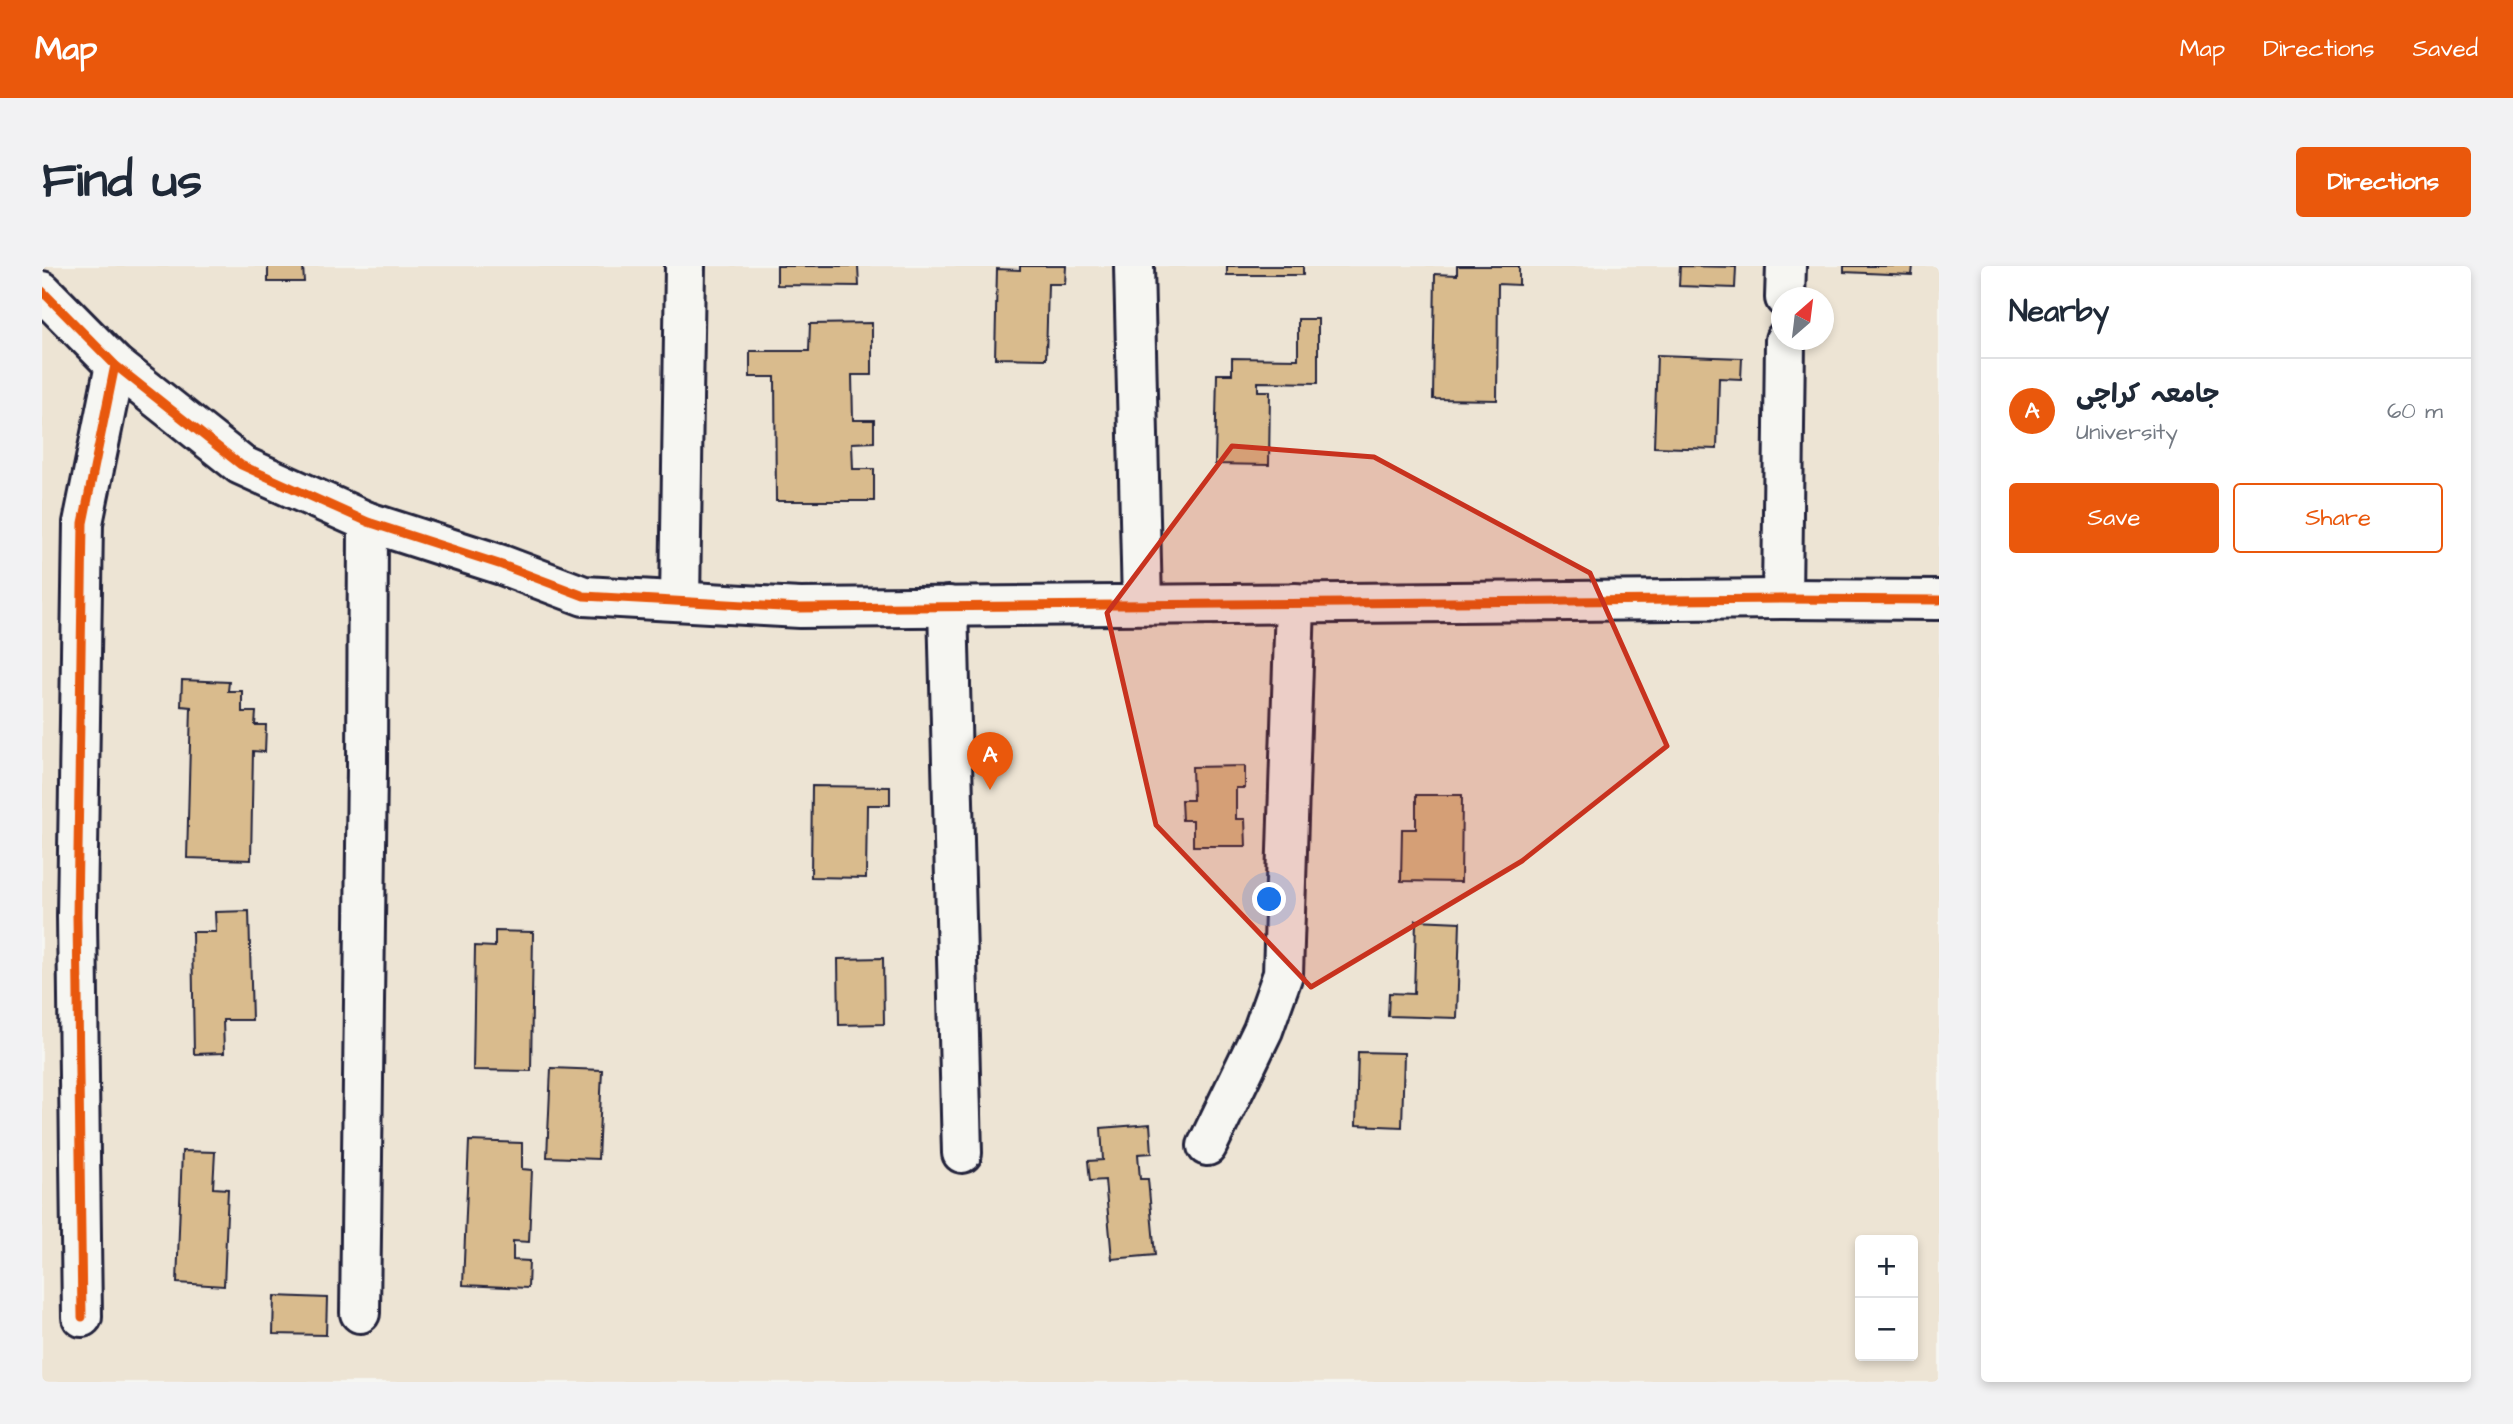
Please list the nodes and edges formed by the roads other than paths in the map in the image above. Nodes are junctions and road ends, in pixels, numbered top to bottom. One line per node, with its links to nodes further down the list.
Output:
1 (685, 266): 11 (street)
2 (1134, 266): 13 (street)
3 (1786, 266): 4 (street)
4 (1786, 287)
5 (42, 291): 7 (street)
6 (1785, 350): 9 (street)
7 (115, 365): 8 (street); 18 (street)
8 (368, 522): 11 (street); 17 (street)
9 (1782, 599): 10 (street); 12 (street)
10 (1939, 600)
11 (680, 601): 14 (street)
12 (1295, 603): 13 (street); 15 (street)
13 (1142, 604): 14 (street)
14 (948, 606): 16 (street)
15 (1207, 1146)
16 (962, 1153)
17 (360, 1313)
18 (82, 1317)

